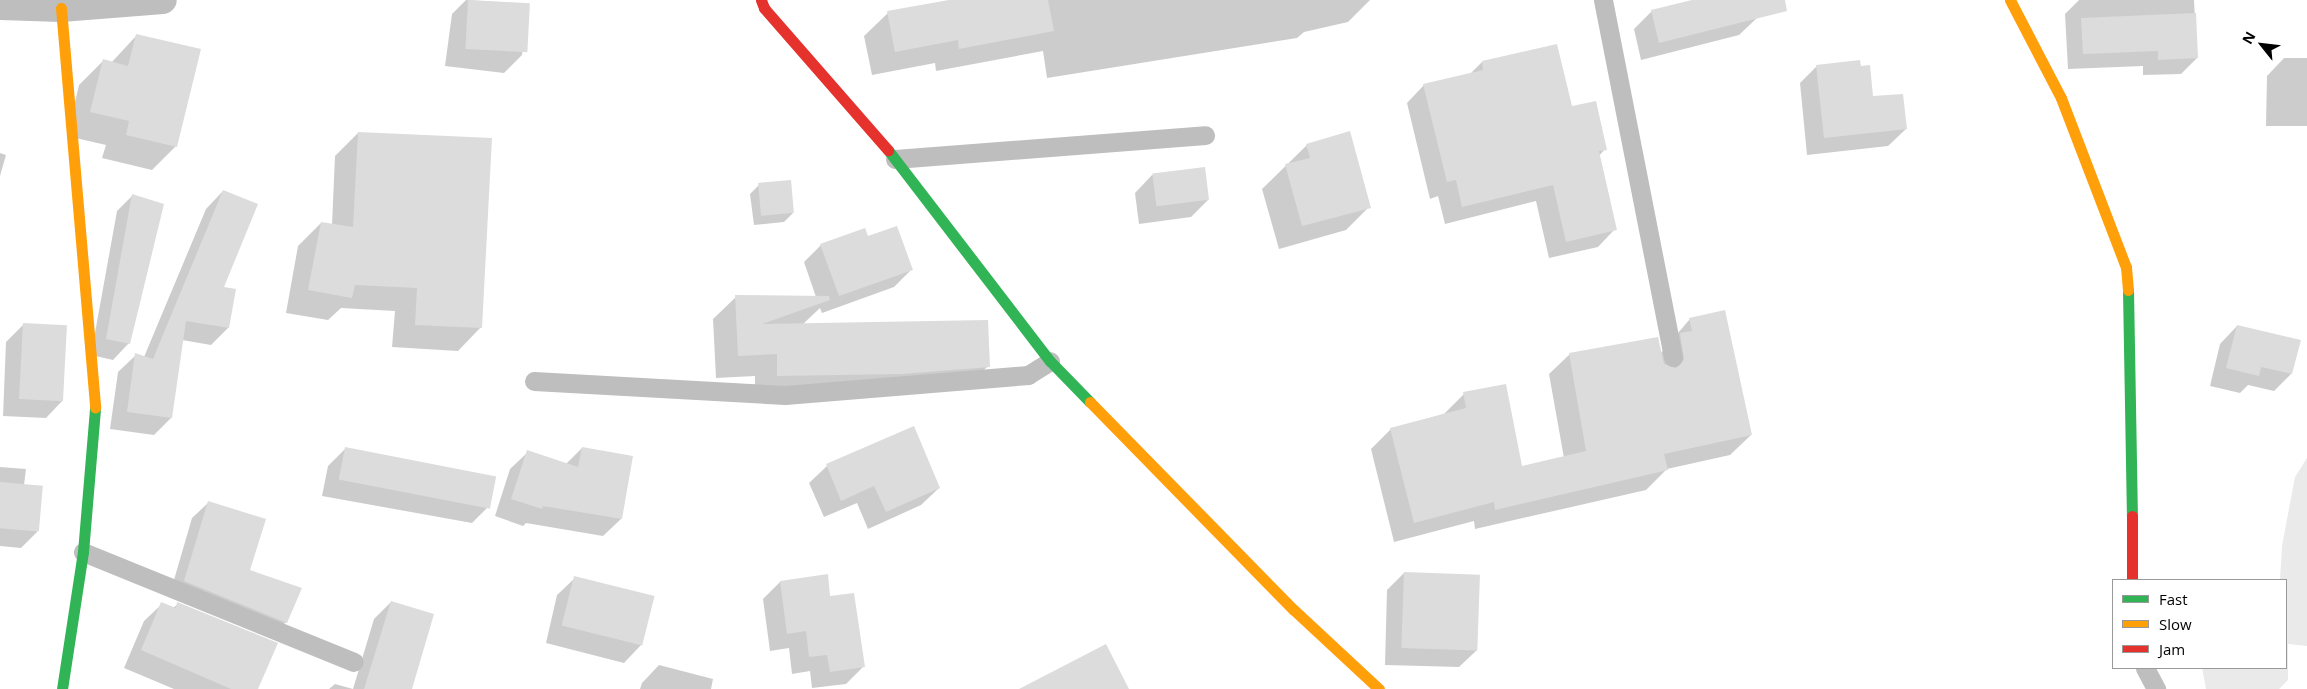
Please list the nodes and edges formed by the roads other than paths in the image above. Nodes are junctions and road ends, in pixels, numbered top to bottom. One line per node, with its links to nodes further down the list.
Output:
1 (163, 0): 6 (street)
2 (761, 0): 8 (street)
3 (1603, 0): 9 (lane)
4 (2010, 0): 13 (street)
5 (0, 6): 6 (street)
6 (61, 8): 12 (street)
7 (1205, 135): 8 (lane)
8 (895, 159): 10 (street)
9 (1673, 357)
10 (1050, 361): 11 (lane); 17 (street)
11 (534, 381)
12 (83, 552): 14 (lane); 16 (street)
13 (2132, 579)
14 (354, 662)
15 (2146, 669): 18 (lane)
16 (62, 689)
17 (1379, 689)
18 (2156, 689)

